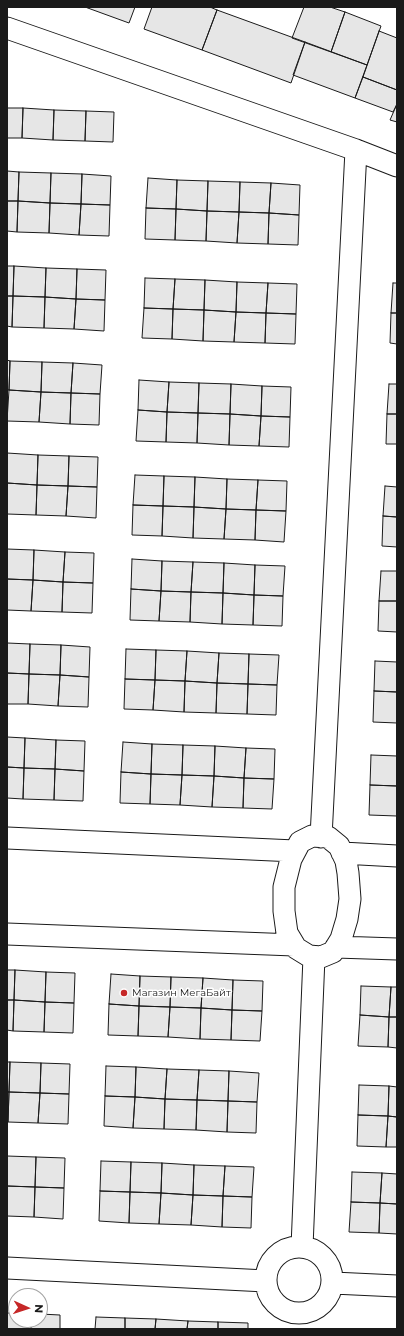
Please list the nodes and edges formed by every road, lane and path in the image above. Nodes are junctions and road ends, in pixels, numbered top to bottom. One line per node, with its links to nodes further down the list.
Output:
1 (7, 28): 2 (street)
2 (356, 150): 3 (street); 4 (street)
3 (397, 166)
4 (321, 837): 6 (street); 7 (street)
5 (7, 838): 6 (street)
6 (295, 851): 10 (street)
7 (342, 853): 8 (street); 11 (street)
8 (397, 856)
9 (7, 934): 10 (street)
10 (294, 945): 13 (street)
11 (336, 947): 12 (street); 13 (street)
12 (397, 949)
13 (314, 956): 14 (street)
14 (302, 1247): 16 (street); 17 (street)
15 (7, 1268): 16 (street)
16 (266, 1281): 19 (street)
17 (333, 1283): 18 (street); 19 (street)
18 (397, 1286)
19 (298, 1322)

